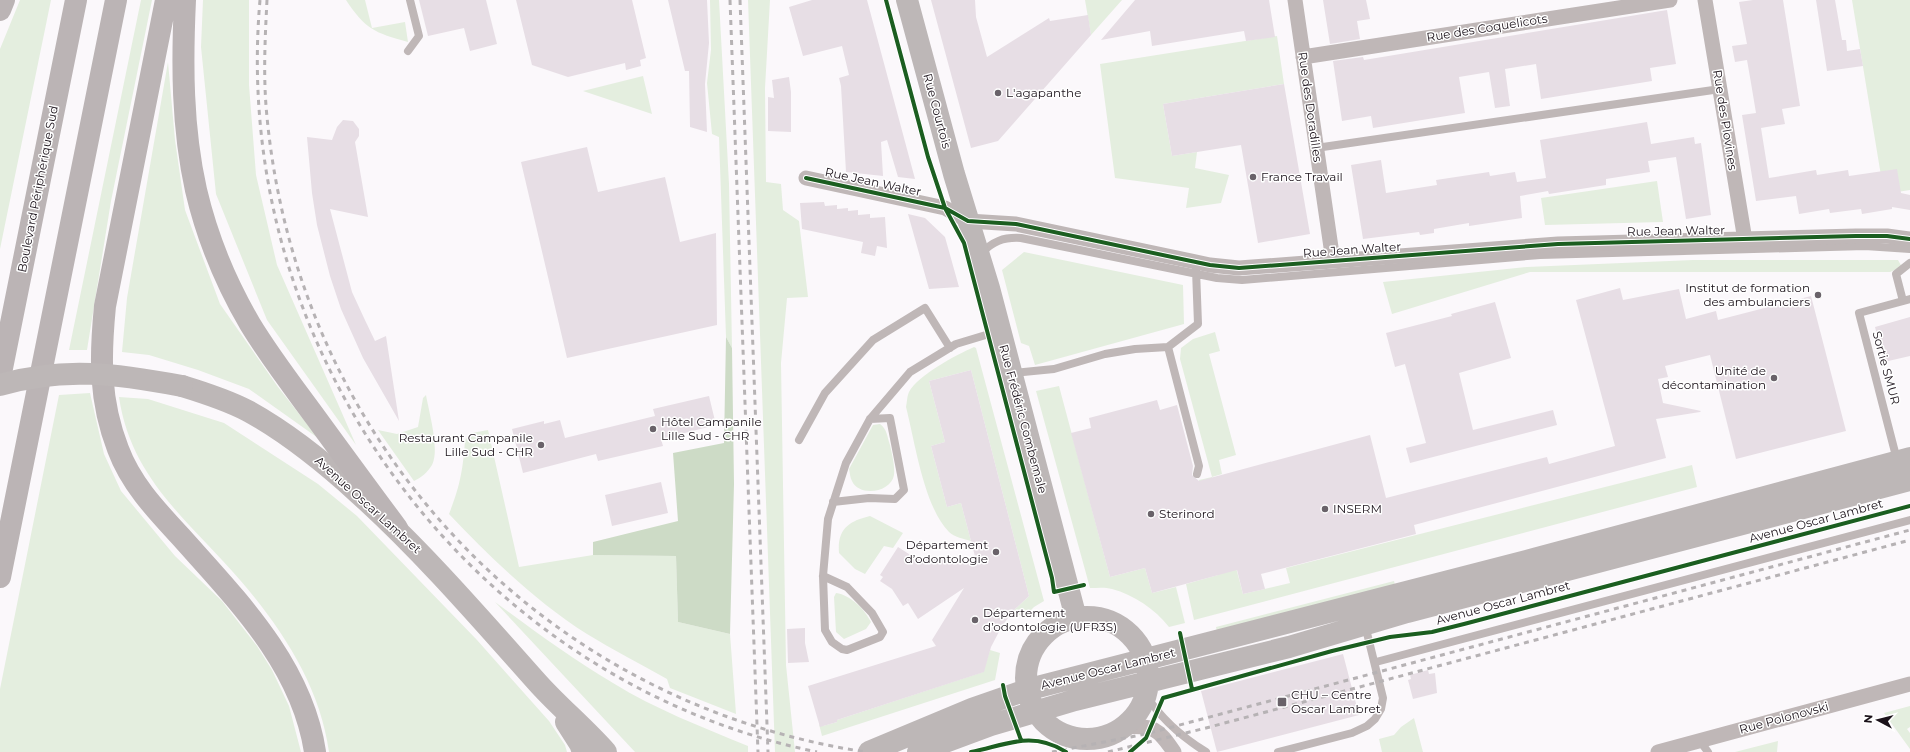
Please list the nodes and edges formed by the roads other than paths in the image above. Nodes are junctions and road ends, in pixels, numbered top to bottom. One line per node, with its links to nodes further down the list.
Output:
1 (4, 0): 11 (highway)
2 (76, 0): 30 (highway, Boulevard Périphérique Sud)
3 (116, 0): 40 (highway)
4 (166, 0): 54 (highway)
5 (185, 0): 38 (highway)
6 (410, 0): 12 (lane)
7 (907, 0): 17 (main road, Rue Courtois)
8 (1295, 0): 13 (street, Rue des Doradilles)
9 (1670, 0): 13 (street, Rue des Coquelicots)
10 (1705, 0): 14 (street, Rue des Plovines)
11 (0, 10)
12 (408, 51)
13 (1303, 57): 15 (street, Rue des Doradilles)
14 (1720, 89): 15 (lane); 19 (street, Rue des Plovines)
15 (1316, 148): 22 (street, Rue des Doradilles)
16 (806, 178): 17 (street, Rue Jean Walter)
17 (968, 221): 21 (main road, Rue Frédéric Combemale); 24 (street, Rue Jean Walter)
18 (1910, 239): 19 (street, Rue Jean Walter)
19 (1745, 240): 22 (street, Rue Jean Walter)
20 (1910, 249): 24 (lane)
21 (979, 256): 24 (lane); 26 (main road, Rue Frédéric Combemale)
22 (1333, 261): 24 (street, Rue Jean Walter)
23 (1910, 264): 25 (lane)
24 (1196, 268): 27 (lane)
25 (1907, 300): 34 (lane, Sortie SMUR)
26 (1000, 331): 28 (lane); 29 (main road, Rue Frédéric Combemale)
27 (1168, 347): 29 (lane); 35 (lane)
28 (950, 348): 32 (lane); 33 (lane)
29 (1011, 373): 41 (main road, Rue Frédéric Combemale)
30 (0, 378)
31 (0, 386): 38 (main road, Avenue Oscar Lambret, bridge)
32 (870, 419): 36 (lane); 36 (lane)
33 (799, 440)
34 (1903, 471): 42 (main road, Avenue Oscar Lambret); 43 (main road, Avenue Oscar Lambret)
35 (1197, 474)
36 (833, 502): 39 (lane)
37 (1910, 520): 44 (lane)
38 (397, 528): 48 (main road, Avenue Oscar Lambret)
39 (823, 576): 39 (lane)
40 (0, 577)
41 (1076, 618): 43 (main road); 47 (main road)
42 (1365, 625): 44 (lane); 46 (main road, Avenue Oscar Lambret)
43 (1145, 660): 46 (main road); 47 (main road, Avenue Oscar Lambret)
44 (1376, 662): 61 (lane)
45 (1910, 684): 52 (street, Rue Polonovski)
46 (1147, 689): 49 (main road, Avenue Oscar Lambret); 50 (main road); 60 (lane)
47 (1026, 690): 49 (main road); 57 (main road, Avenue Oscar Lambret)
48 (549, 696): 55 (main road, Avenue Oscar Lambret); 56 (main road, Avenue Oscar Lambret)
49 (1035, 711): 51 (main road); 58 (main road, Avenue Oscar Lambret)
50 (1124, 727): 51 (main road); 59 (street)
51 (1100, 745)
52 (1704, 747): 53 (street, Rue Polonovski)
53 (1676, 750): 62 (street, Rue Polonovski)
54 (315, 752)
55 (583, 752)
56 (606, 752)
57 (869, 752)
58 (918, 752)
59 (1174, 752)
60 (1206, 752)
61 (1278, 752)
62 (1658, 752)

